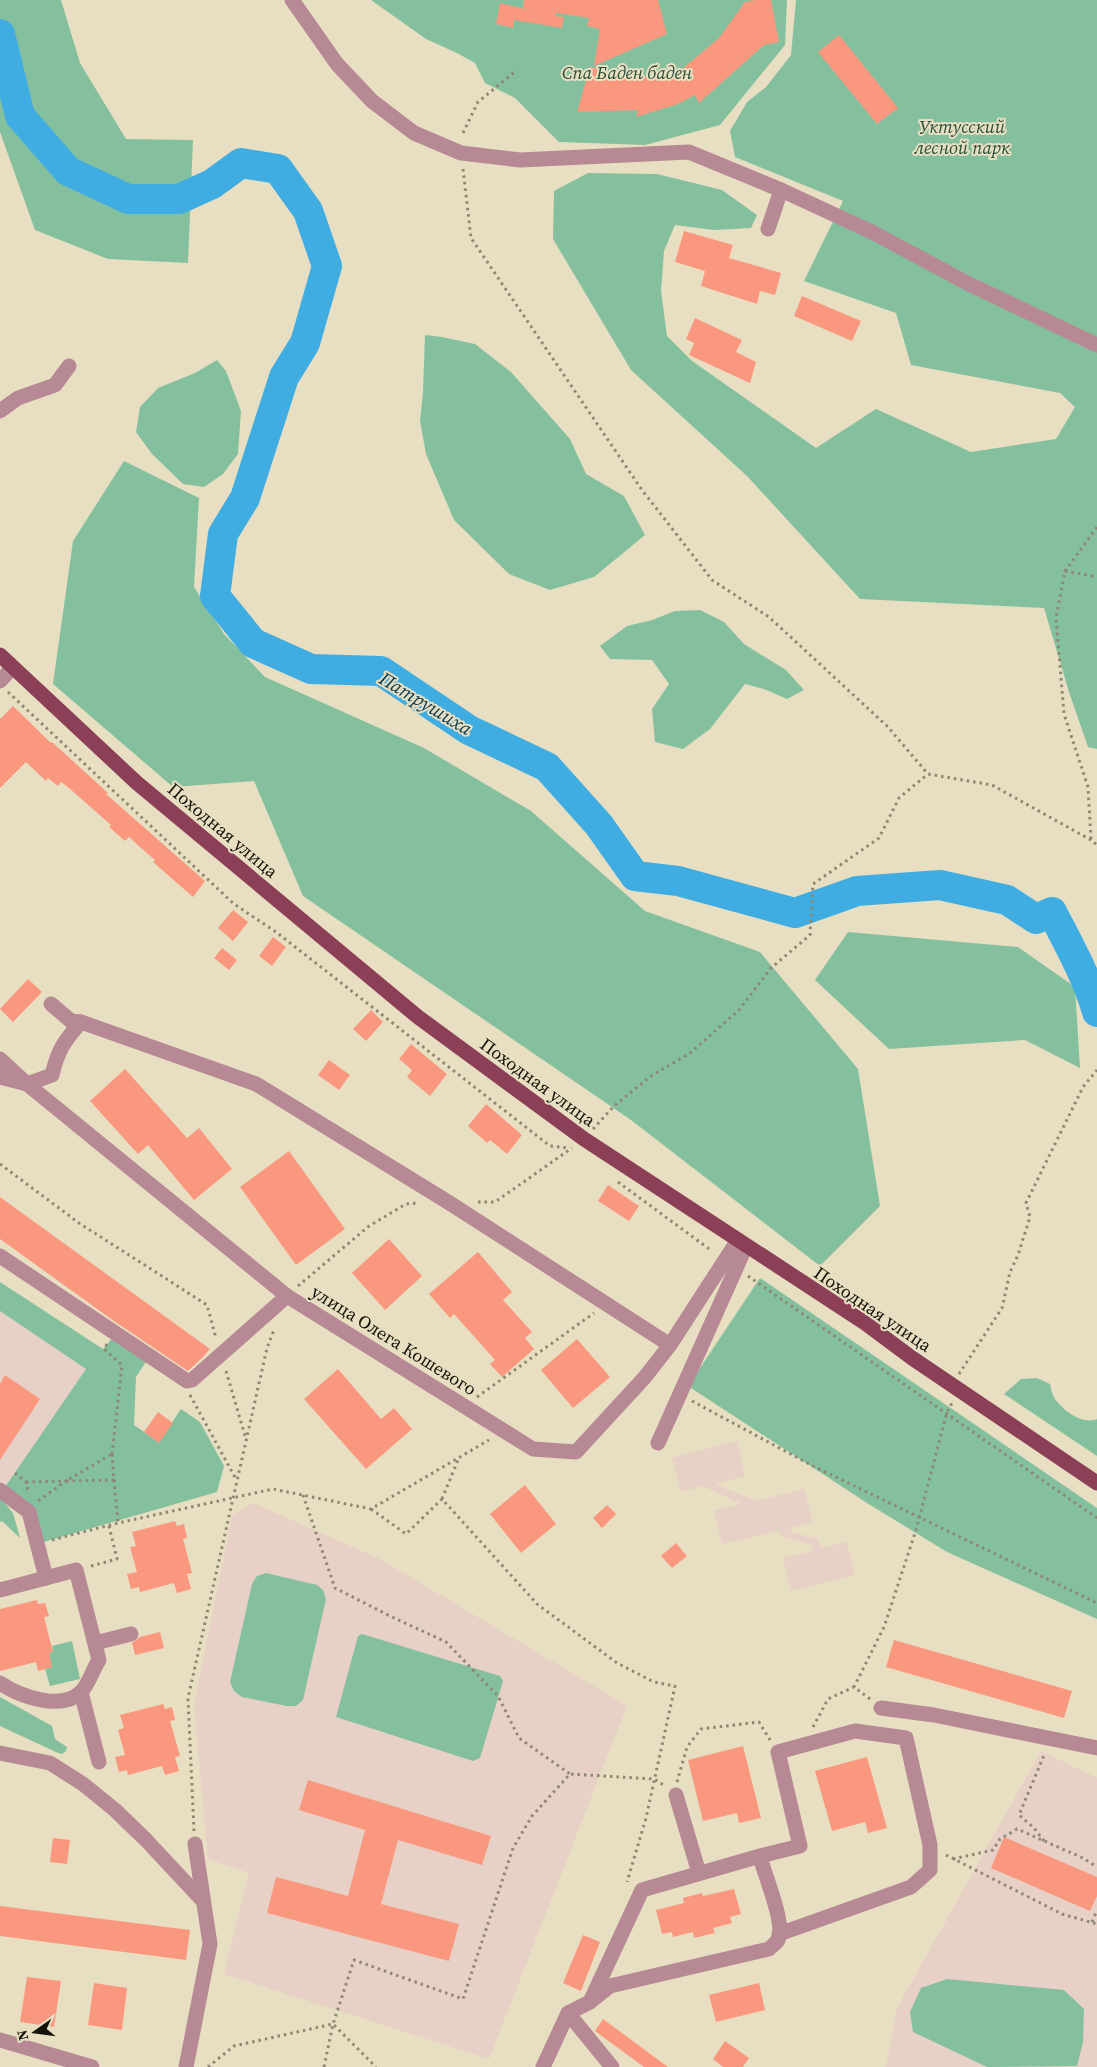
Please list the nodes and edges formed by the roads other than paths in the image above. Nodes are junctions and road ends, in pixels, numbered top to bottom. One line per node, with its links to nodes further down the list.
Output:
1 (292, 0): 2 (street)
2 (781, 190): 3 (street); 4 (street)
3 (768, 229)
4 (1097, 345)
5 (69, 366): 6 (street)
6 (0, 411)
7 (0, 655): 8 (main road, Походная улица)
8 (12, 668): 9 (street); 15 (main road, Походная улица)
9 (0, 681)
10 (51, 1004): 11 (street)
11 (81, 1022): 14 (street); 18 (street)
12 (0, 1059): 14 (street, улица Олега Кошевого)
13 (0, 1077): 14 (street)
14 (27, 1084): 17 (street, улица Олега Кошевого)
15 (742, 1243): 18 (street, улица Олега Кошевого); 19 (street); 20 (main road, Походная улица)
16 (0, 1256): 17 (street)
17 (287, 1296): 18 (street, улица Олега Кошевого)
18 (670, 1345)
19 (658, 1443)
20 (1097, 1482)
21 (0, 1490): 22 (street)
22 (46, 1578): 23 (street); 25 (street)
23 (0, 1590)
24 (131, 1634): 25 (street)
25 (95, 1643): 27 (street)
26 (0, 1683): 27 (street)
27 (81, 1692): 31 (street)
28 (881, 1708): 29 (street)
29 (1097, 1748)
30 (0, 1753): 36 (street)
31 (99, 1762)
32 (676, 1795): 35 (street)
33 (195, 1844): 36 (street)
34 (760, 1856): 35 (street); 37 (street); 37 (street)
35 (699, 1873): 38 (street)
36 (203, 1902): 42 (street)
37 (779, 1934): 38 (street)
38 (590, 2002): 39 (street)
39 (568, 2014): 43 (street); 44 (street)
40 (0, 2040): 41 (street)
41 (92, 2067)
42 (186, 2067)
43 (543, 2067)
44 (612, 2067)

